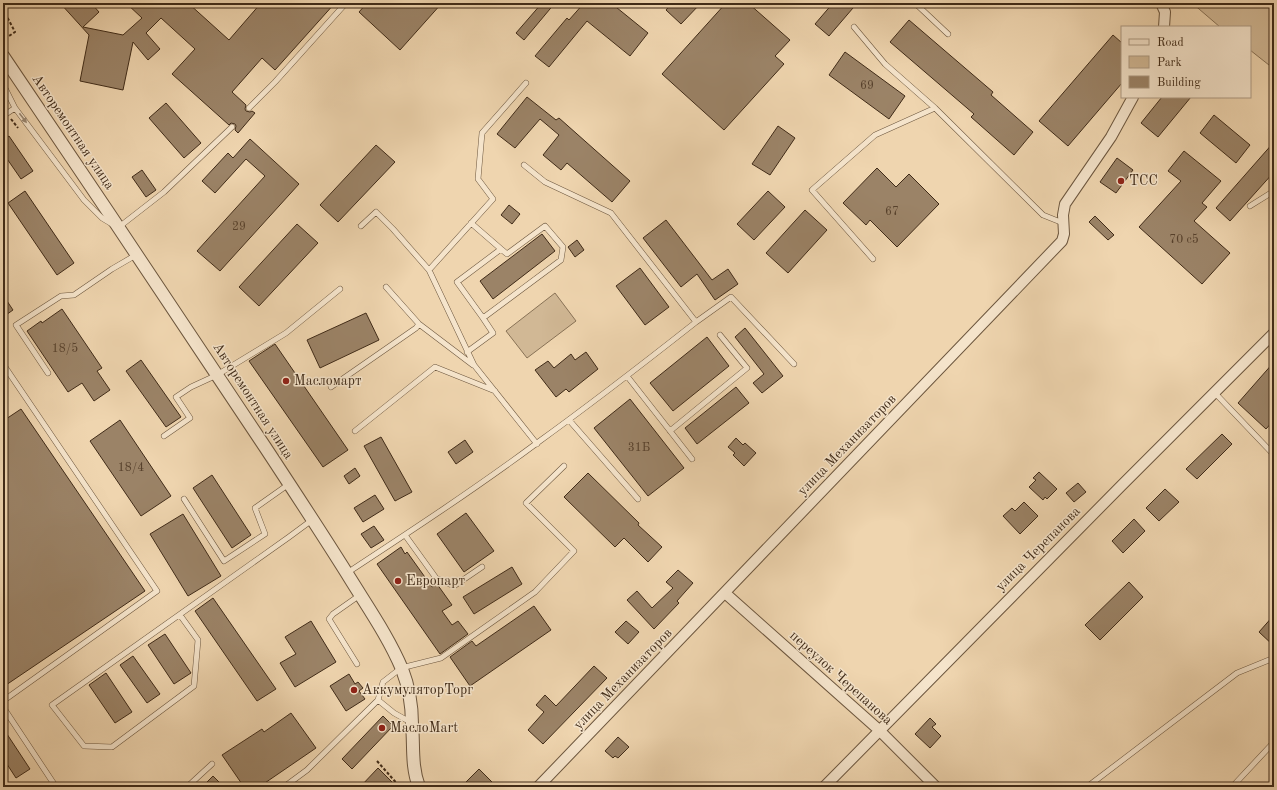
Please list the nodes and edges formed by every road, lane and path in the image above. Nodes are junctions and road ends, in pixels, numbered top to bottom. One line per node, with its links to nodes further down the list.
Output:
1 (346, 3): 14 (lane)
2 (915, 3): 7 (lane)
3 (1163, 7): 5 (street)
4 (3, 9): 8 (path)
5 (1164, 26)
6 (854, 27): 15 (lane)
7 (948, 34)
8 (3, 40)
9 (3, 56): 24 (street, Авторемонтная улица)
10 (526, 83): 21 (lane)
11 (3, 84): 13 (lane)
12 (1132, 98): 22 (street, улица Механизаторов)
13 (15, 108): 16 (lane); 24 (lane, one-way to 24)
14 (249, 108)
15 (936, 108): 22 (lane); 27 (lane)
16 (3, 116)
17 (232, 127): 24 (lane)
18 (524, 165): 32 (lane)
19 (1274, 191): 20 (lane)
20 (1250, 206)
21 (471, 223): 25 (lane); 28 (lane)
22 (1063, 223): 61 (street, улица Механизаторов)
23 (361, 226): 28 (lane)
24 (119, 227): 26 (street, Авторемонтная улица)
25 (501, 249): 31 (lane); 31 (lane)
26 (137, 254): 40 (lane); 41 (street, Авторемонтная улица)
27 (873, 260)
28 (429, 270): 36 (lane)
29 (386, 287): 33 (lane)
30 (340, 289): 41 (lane)
31 (483, 318): 36 (lane)
32 (696, 322): 38 (lane); 42 (lane)
33 (419, 324): 39 (lane); 43 (lane)
34 (1274, 333): 45 (street, улица Черепанова)
35 (720, 335): 48 (lane)
36 (467, 352): 39 (lane)
37 (3, 364): 68 (lane)
38 (794, 364)
39 (474, 365): 44 (lane)
40 (48, 373)
41 (217, 375): 49 (lane); 54 (street, Авторемонтная улица)
42 (627, 376): 46 (lane); 48 (lane)
43 (331, 387)
44 (495, 391): 47 (lane); 50 (lane)
45 (1214, 392): 51 (lane); 71 (street, улица Черепанова)
46 (569, 420): 50 (lane); 56 (lane)
47 (355, 431)
48 (670, 431): 52 (lane)
49 (164, 436)
50 (537, 444): 58 (lane)
51 (1274, 455)
52 (692, 459)
53 (564, 466): 66 (lane)
54 (289, 484): 55 (lane); 57 (street, Авторемонтная улица)
55 (184, 499)
56 (638, 499)
57 (312, 519): 60 (street, Авторемонтная улица); 63 (lane)
58 (405, 535): 59 (lane); 60 (lane)
59 (482, 567)
60 (347, 573): 62 (street, Авторемонтная улица)
61 (725, 593): 71 (street, переулок Черепанова); 80 (street, улица Механизаторов)
62 (361, 595): 65 (lane); 66 (street, Авторемонтная улица)
63 (180, 615): 63 (lane)
64 (1274, 658): 83 (lane)
65 (357, 664)
66 (401, 668): 67 (lane); 70 (street, Авторемонтная улица)
67 (378, 700): 70 (lane); 77 (lane)
68 (3, 701)
69 (3, 706): 75 (lane)
70 (412, 723): 79 (street, Авторемонтная улица)
71 (879, 730): 81 (street, улица Черепанова); 82 (street, переулок Черепанова)
72 (1274, 742): 84 (lane)
73 (377, 762): 78 (path)
74 (212, 764): 76 (lane)
75 (56, 787)
76 (187, 787)
77 (284, 787)
78 (400, 787)
79 (419, 787)
80 (538, 787)
81 (824, 787)
82 (936, 787)
83 (1087, 787)
84 (1232, 787)

